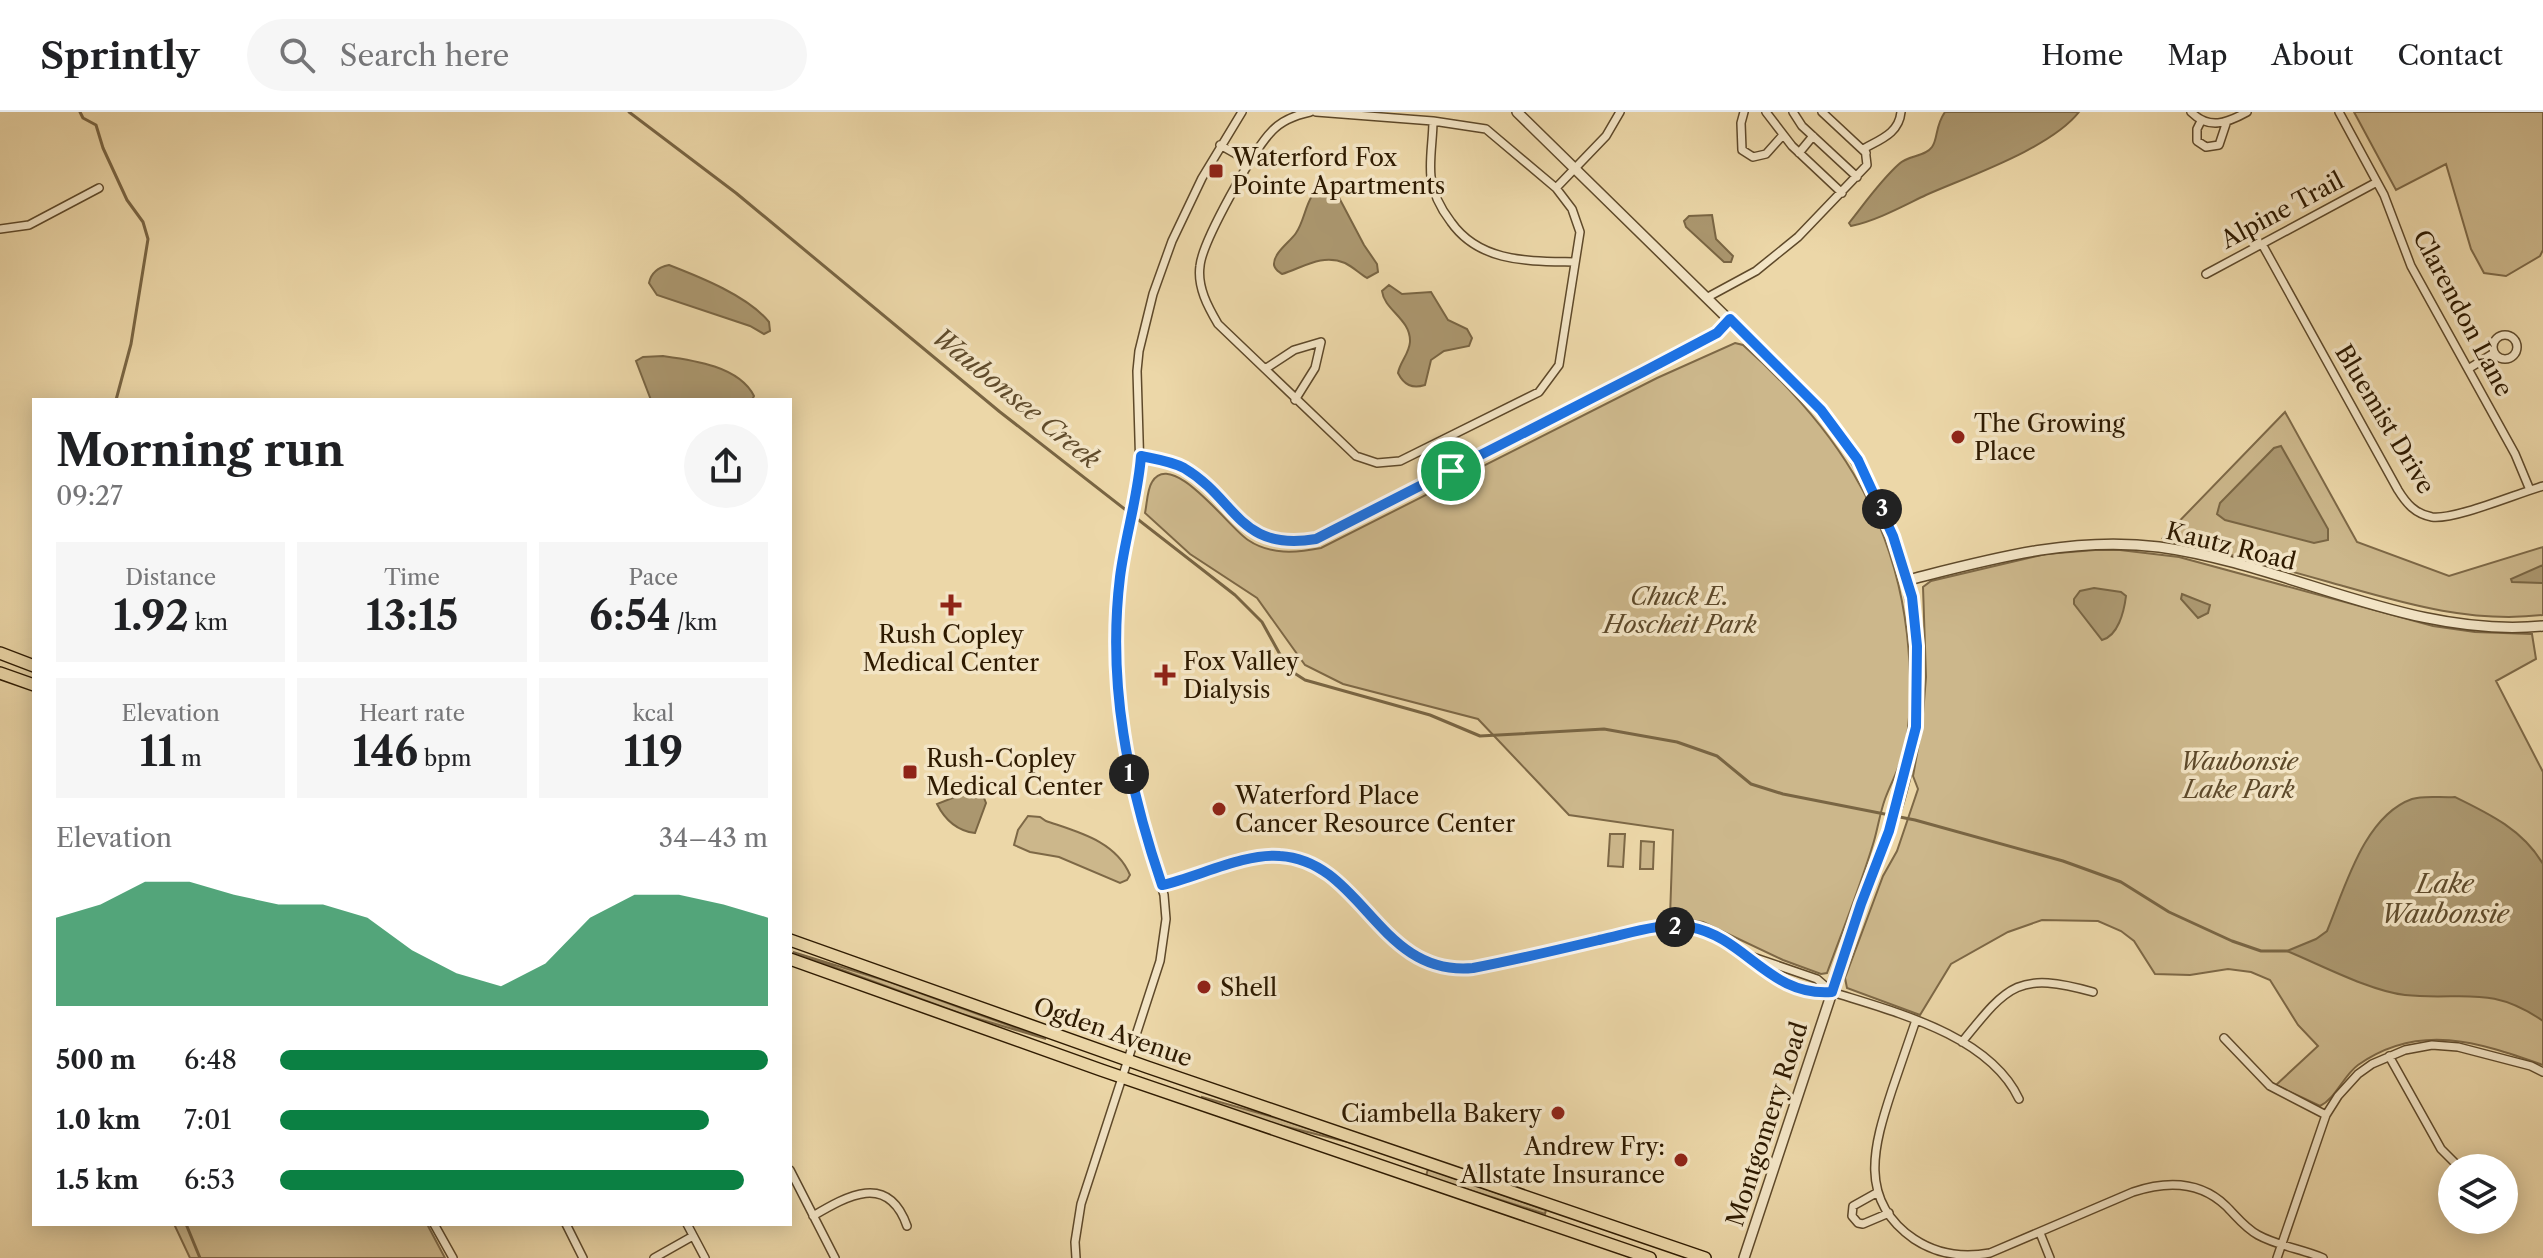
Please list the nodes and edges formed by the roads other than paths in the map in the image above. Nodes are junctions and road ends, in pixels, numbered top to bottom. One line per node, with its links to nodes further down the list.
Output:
1 (1242, 112): 18 (street)
2 (1313, 112): 13 (street); 21 (street)
3 (1517, 112): 22 (street, Montgomery Road)
4 (1620, 112): 22 (street)
5 (1744, 112): 16 (street)
6 (1766, 112): 16 (street)
7 (1793, 112): 17 (street)
8 (1901, 112): 20 (street)
9 (2191, 112): 14 (street)
10 (2247, 112): 15 (street)
11 (2339, 112): 24 (street, Clarendon Lane)
12 (1826, 113): 20 (street)
13 (1433, 121): 26 (street); 30 (street)
14 (2201, 121): 15 (street); 15 (street)
15 (2226, 124)
16 (1783, 135): 19 (street)
17 (1813, 136): 19 (street); 23 (street)
18 (1220, 145): 21 (street); 39 (street)
19 (1799, 153): 27 (street)
20 (1866, 153): 23 (street)
21 (1250, 162): 35 (street)
22 (1576, 169): 26 (street); 32 (street, Montgomery Road)
23 (1857, 177): 27 (street)
24 (2377, 182): 29 (street, Alpine Trail); 36 (street, Clarendon Lane)
25 (99, 188): 28 (street)
26 (1556, 188): 30 (street)
27 (1842, 193): 32 (street)
28 (0, 229)
29 (2262, 244): 31 (street, Alpine Trail); 42 (street, Bluemist Drive)
30 (1574, 262): 38 (street)
31 (2206, 274)
32 (1708, 297): 33 (street, Montgomery Road)
33 (1730, 319): 40 (street); 43 (street, Montgomery Road)
34 (2494, 353): 36 (street)
35 (1265, 369): 37 (street); 37 (street)
36 (2468, 369): 42 (street, Clarendon Lane)
37 (1295, 400): 38 (street)
38 (1438, 443): 40 (street)
39 (1141, 456): 40 (street); 49 (street)
40 (1451, 471)
41 (2543, 486): 42 (street, Bluemist Drive)
42 (2530, 490)
43 (1908, 580): 44 (street, Kautz Road); 53 (street, Montgomery Road)
44 (2543, 626)
45 (0, 653): 46 (main road)
46 (32, 665)
47 (0, 673): 48 (main road)
48 (32, 684)
49 (1162, 885): 51 (street); 59 (street)
50 (792, 941): 59 (main road, Ogden Avenue)
51 (1746, 954): 53 (street); 53 (street)
52 (792, 960): 61 (main road, Ogden Avenue)
53 (1832, 992): 55 (street); 86 (street, Montgomery Road)
54 (2093, 992): 57 (street)
55 (1916, 1020): 57 (street); 68 (street)
56 (2224, 1038): 63 (street)
57 (1962, 1042): 62 (street)
58 (2389, 1056): 60 (street); 63 (street); 64 (street)
59 (1129, 1061): 61 (street); 65 (main road, Ogden Avenue)
60 (2543, 1072)
61 (1123, 1078): 67 (main road, Ogden Avenue); 83 (street)
62 (2019, 1099)
63 (2326, 1115): 77 (street)
64 (2446, 1154)
65 (1422, 1162): 67 (main road); 85 (main road, Ogden Avenue)
66 (792, 1174): 70 (street)
67 (1411, 1177): 84 (main road, Ogden Avenue)
68 (1878, 1192): 69 (street); 69 (street)
69 (1889, 1213): 75 (street)
70 (813, 1216): 74 (street); 82 (street)
71 (435, 1226): 78 (street)
72 (567, 1226): 79 (street)
73 (688, 1226): 76 (street)
74 (907, 1226)
75 (2040, 1233): 77 (street); 87 (street)
76 (693, 1236): 80 (street); 81 (street)
77 (2282, 1243): 88 (street); 89 (street)
78 (453, 1258)
79 (583, 1258)
80 (654, 1258)
81 (705, 1258)
82 (835, 1258)
83 (1076, 1258)
84 (1650, 1258)
85 (1705, 1258)
86 (1744, 1258)
87 (2050, 1258)
88 (2277, 1258)
89 (2323, 1258)

